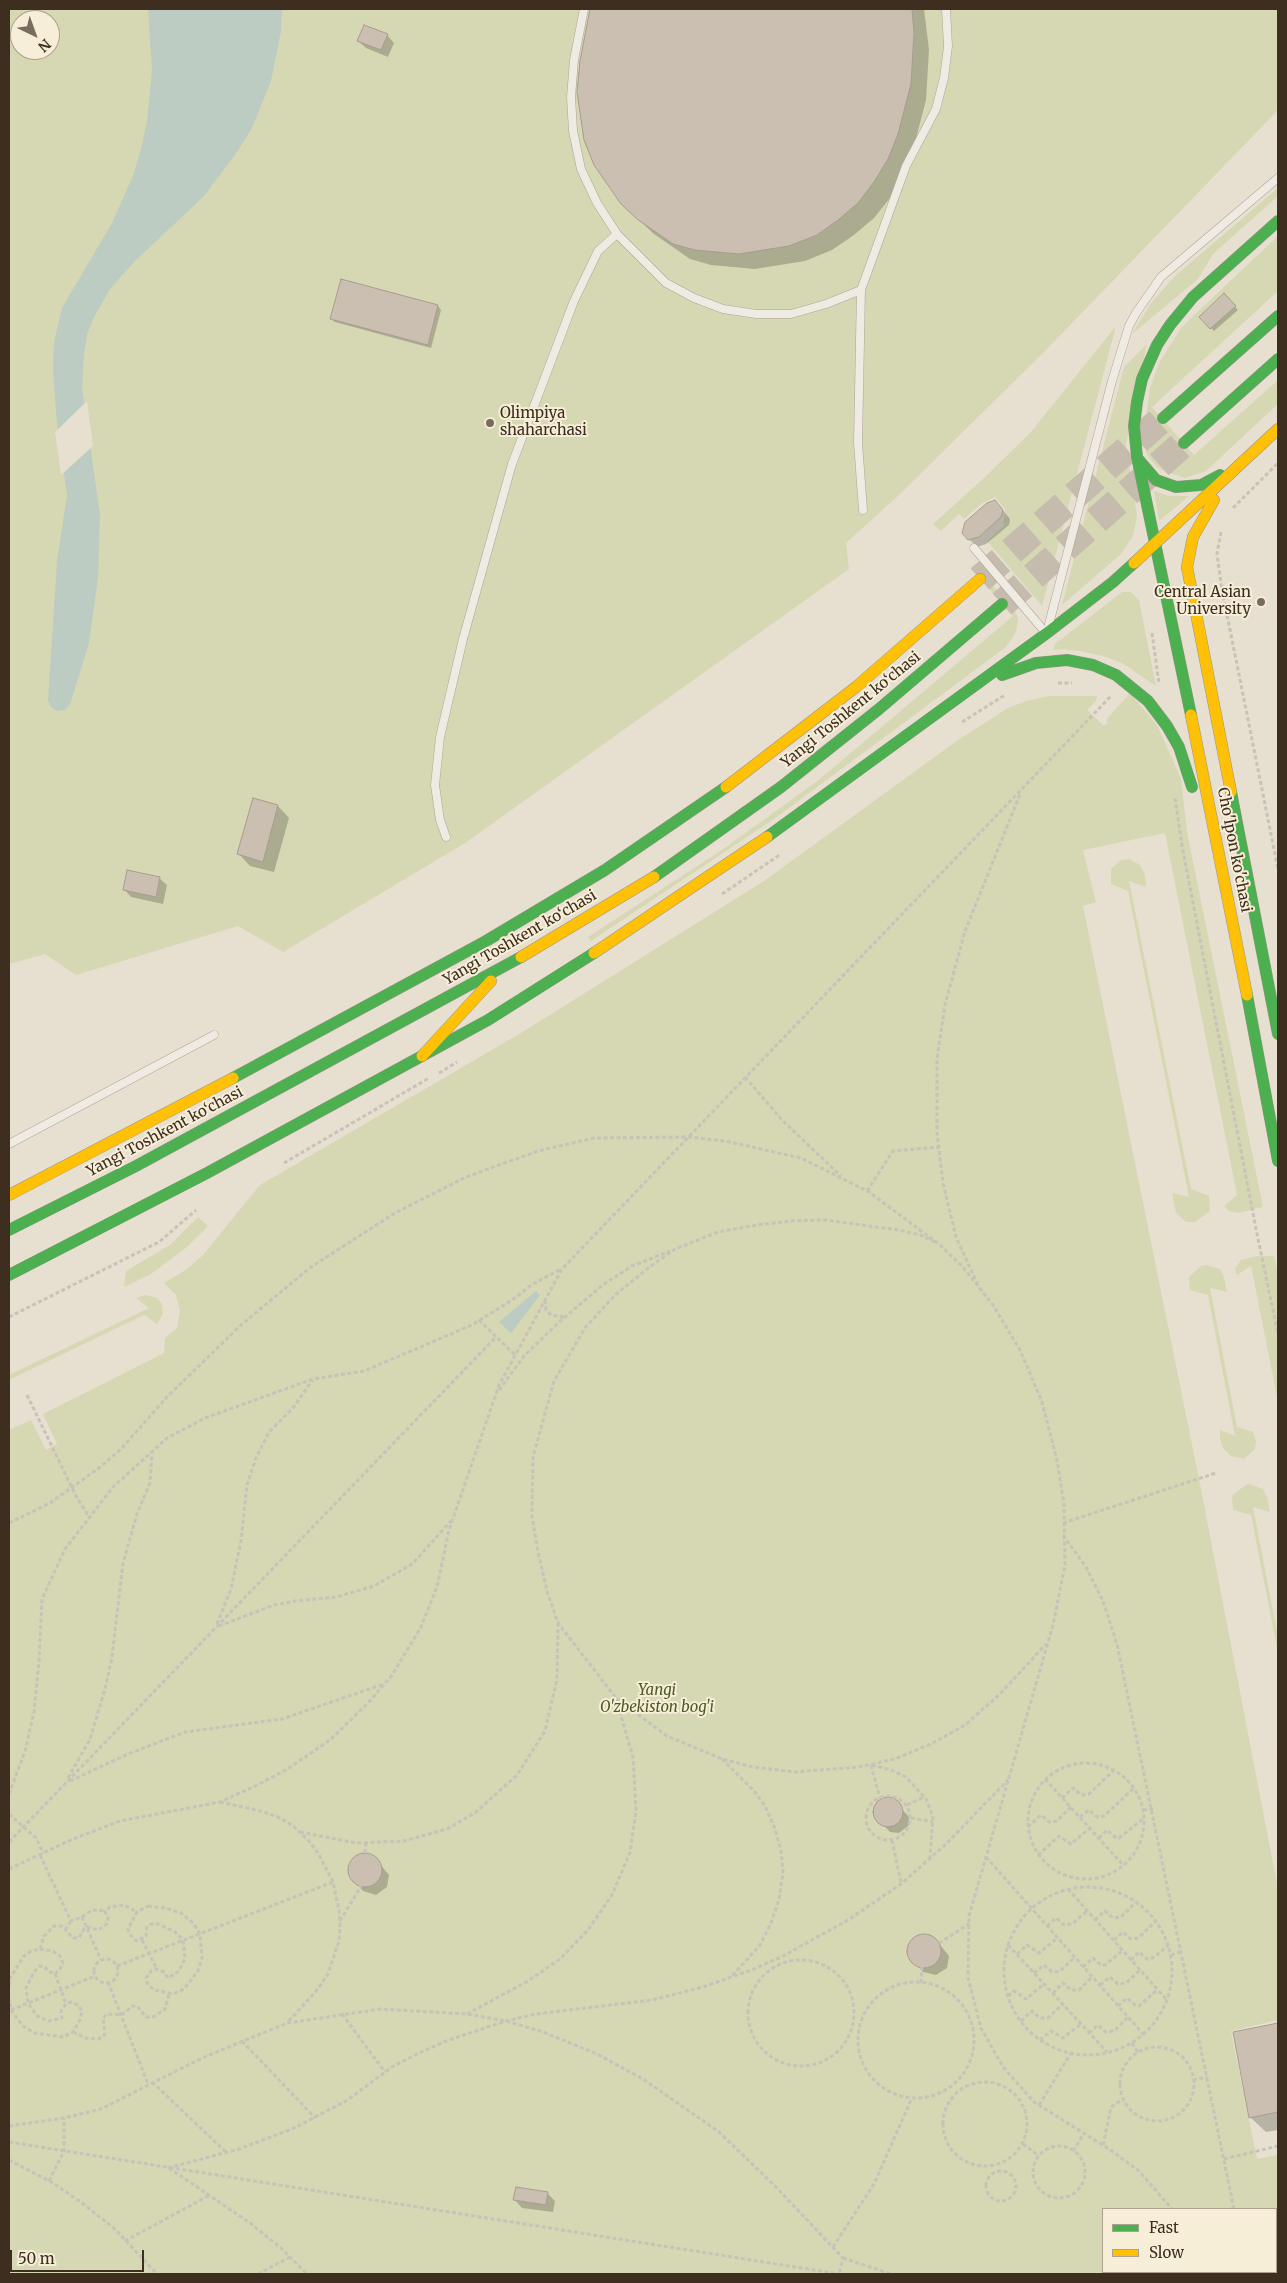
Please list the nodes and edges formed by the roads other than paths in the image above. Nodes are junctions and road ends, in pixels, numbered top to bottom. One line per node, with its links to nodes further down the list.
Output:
1 (584, 9): 5 (lane)
2 (946, 9): 6 (lane)
3 (1278, 178): 19 (lane)
4 (1278, 221): 12 (main road, Cho'lpon ko'chasi)
5 (618, 234): 6 (lane); 23 (lane)
6 (861, 290): 14 (lane)
7 (1278, 316): 9 (main road)
8 (1278, 359): 11 (main road)
9 (1163, 418)
10 (1278, 429): 13 (main road)
11 (1184, 443)
12 (1137, 457): 13 (main road); 15 (main road, Cho'lpon ko'chasi)
13 (1244, 460): 15 (main road); 26 (main road, Cho'lpon ko'chasi)
14 (863, 510)
15 (1155, 544): 19 (main road); 24 (main road, Cho'lpon ko'chasi)
16 (974, 548): 19 (lane)
17 (980, 579): 31 (main road, Yangi Toshkent ko‘chasi)
18 (1002, 604): 25 (main road, Yangi Toshkent ko‘chasi)
19 (1047, 634): 20 (main road)
20 (951, 704): 21 (main road); 28 (main road)
21 (1196, 801)
22 (1199, 816): 24 (main road)
23 (446, 837)
24 (1237, 943): 30 (main road, Cho'lpon ko'chasi)
25 (506, 966): 28 (main road); 32 (main road, Yangi Toshkent ko‘chasi)
26 (1278, 1034)
27 (214, 1035): 29 (lane)
28 (422, 1056): 33 (main road)
29 (9, 1144)
30 (1278, 1162)
31 (9, 1194)
32 (9, 1230)
33 (9, 1275)

